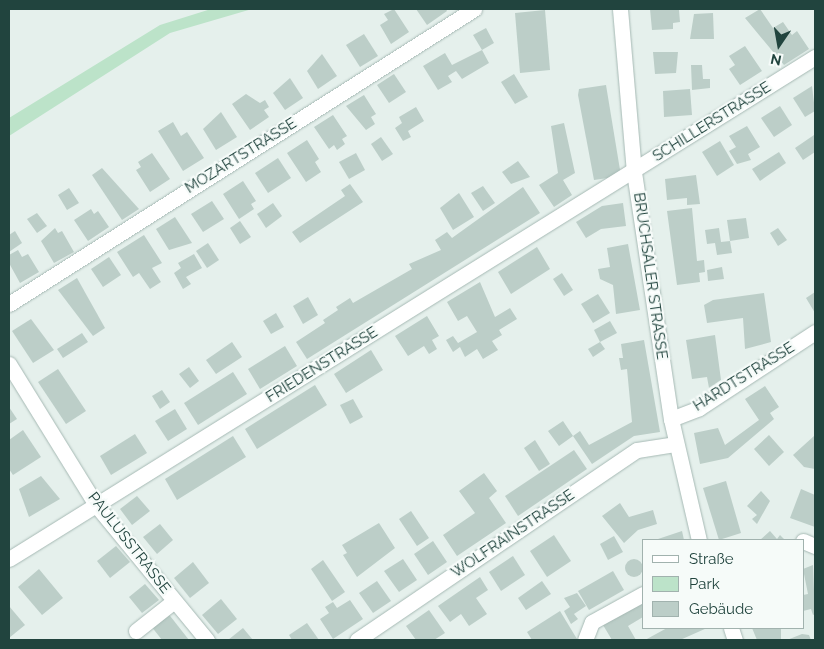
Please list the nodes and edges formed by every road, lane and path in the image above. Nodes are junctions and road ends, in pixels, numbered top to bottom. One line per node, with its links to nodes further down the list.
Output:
1 (474, 9): 5 (street, MOZARTSTRASSE)
2 (620, 9): 4 (street, BRUCHSALER STRASSE)
3 (815, 57): 4 (street, SCHILLERSTRASSE)
4 (634, 172): 8 (street, BRUCHSALER STRASSE); 10 (street, FRIEDENSTRASSE)
5 (9, 304)
6 (815, 332): 8 (street, HARDTSTRASSE)
7 (9, 364): 10 (street, PAULUSSTRASSE)
8 (671, 419): 9 (street, BRUCHSALER STRASSE)
9 (675, 444): 11 (street, BRUCHSALER STRASSE); 17 (street, WOLFRAINSTRASSE)
10 (96, 505): 12 (street, FRIEDENSTRASSE); 14 (street, PAULUSSTRASSE)
11 (699, 539)
12 (9, 559)
13 (642, 595): 18 (street)
14 (174, 601): 15 (street); 16 (street, PAULUSSTRASSE)
15 (136, 631)
16 (207, 640)
17 (357, 640)
18 (585, 640)

